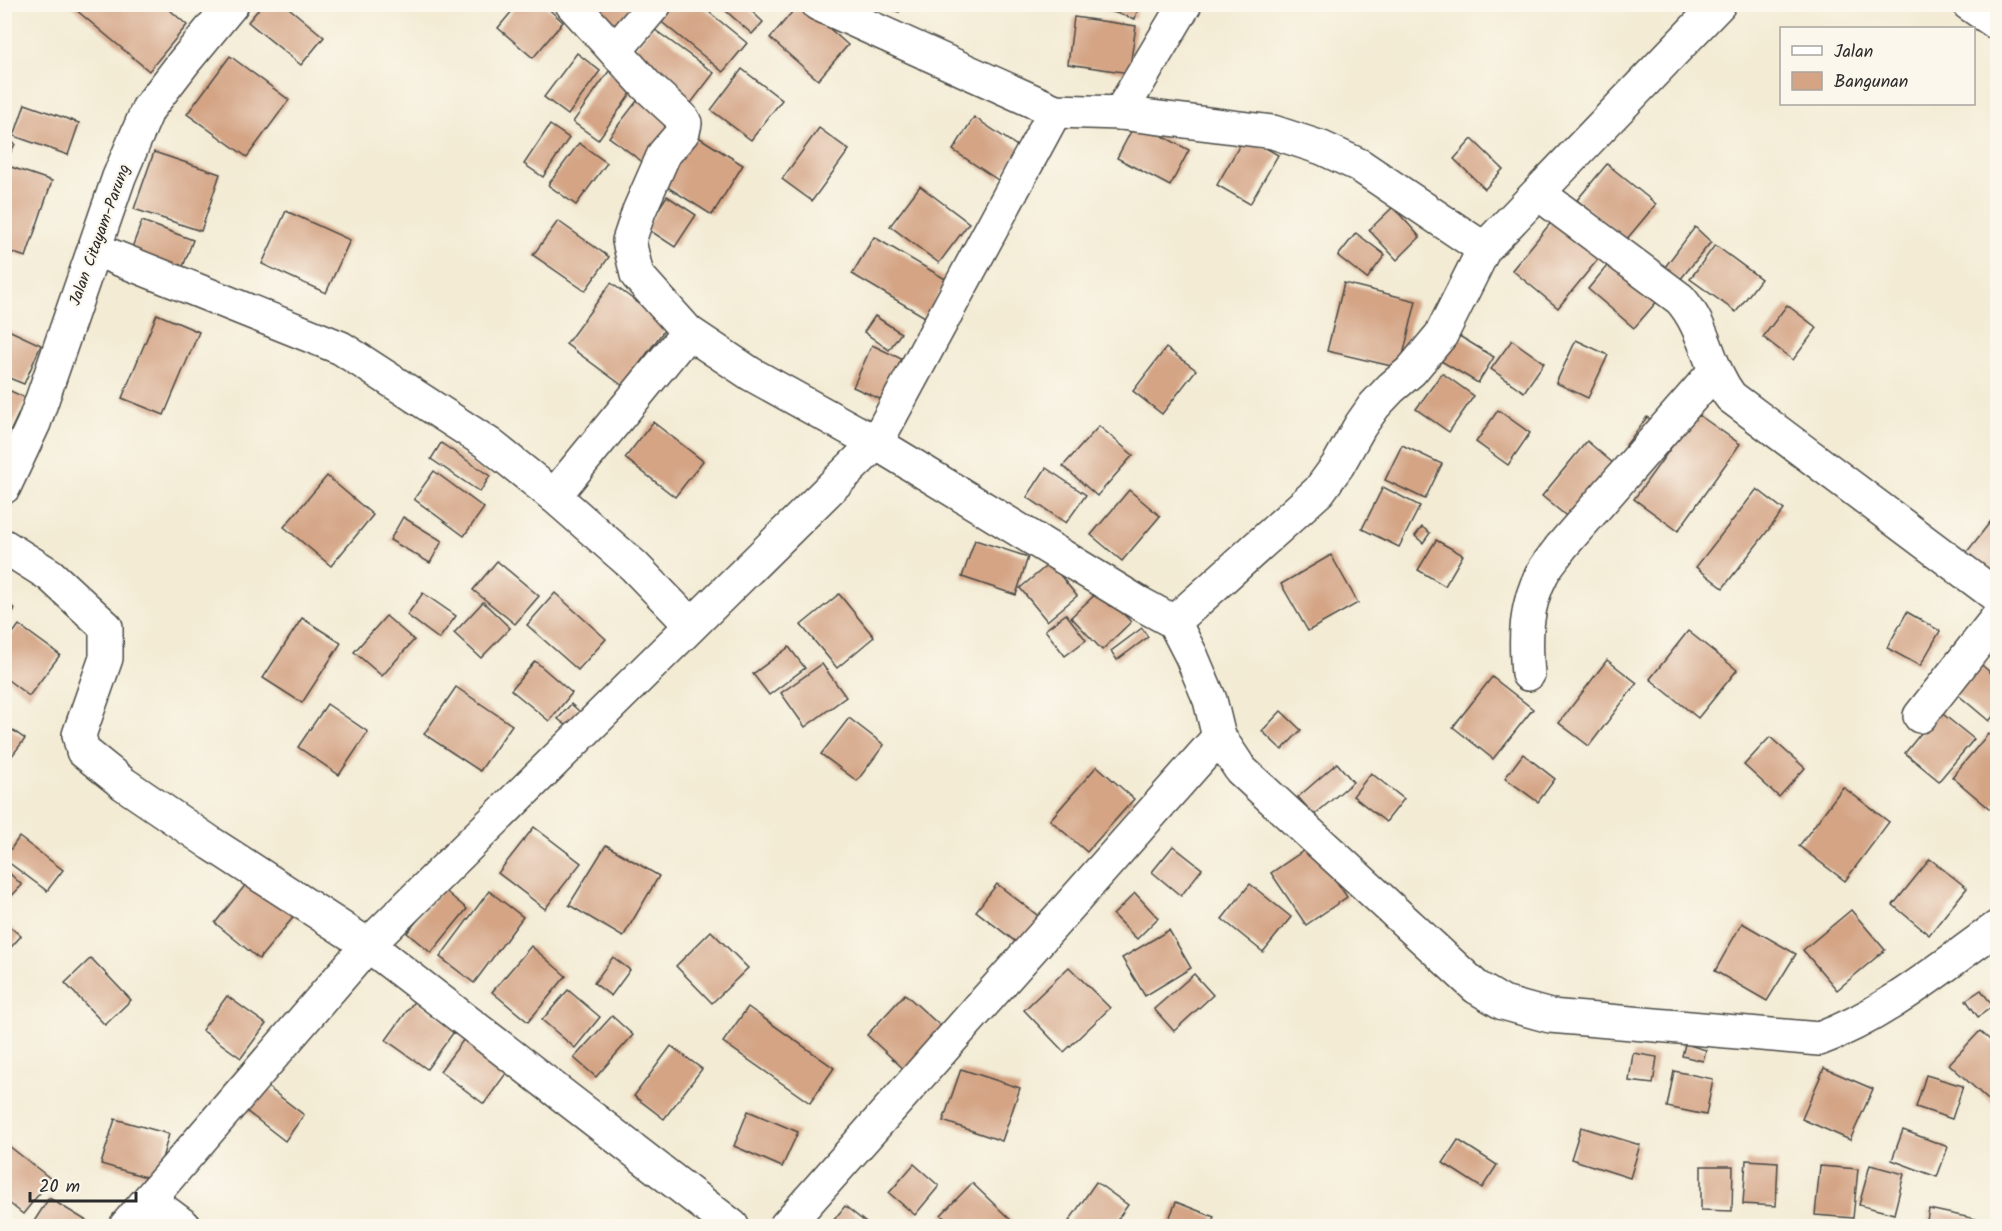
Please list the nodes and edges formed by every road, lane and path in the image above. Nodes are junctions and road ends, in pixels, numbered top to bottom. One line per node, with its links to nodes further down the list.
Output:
1 (232, 4): 13 (street, Jalan Citayam-Parung)
2 (572, 4): 9 (street)
3 (656, 4): 9 (street)
4 (818, 4): 10 (street)
5 (1185, 4): 11 (street)
6 (1719, 4): 12 (street)
7 (1970, 4): 8 (street)
8 (1998, 24)
9 (615, 51): 15 (street)
10 (1055, 111): 11 (street); 17 (street)
11 (1120, 113): 14 (street)
12 (1539, 193): 14 (street); 16 (street)
13 (94, 249): 18 (street, Jalan Citayam-Parung); 19 (street)
14 (1484, 249): 23 (street)
15 (688, 332): 17 (street); 19 (street)
16 (1714, 372): 21 (street); 25 (street)
17 (876, 443): 23 (street); 24 (street)
18 (4, 487)
19 (555, 496): 24 (street)
20 (4, 546): 29 (street)
21 (1998, 597)
22 (1998, 617): 26 (street)
23 (1174, 622): 27 (street)
24 (691, 625): 29 (street)
25 (1528, 674)
26 (1920, 716)
27 (1219, 736): 28 (street); 34 (street)
28 (1998, 927)
29 (368, 945): 30 (street); 33 (street)
30 (149, 1200): 31 (street); 32 (street)
31 (126, 1227)
32 (184, 1227)
33 (732, 1227)
34 (786, 1227)

